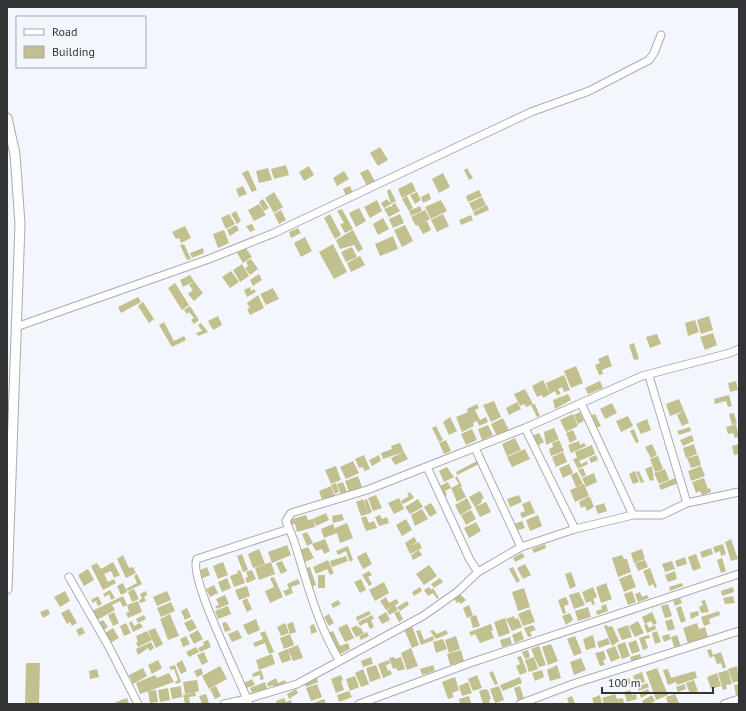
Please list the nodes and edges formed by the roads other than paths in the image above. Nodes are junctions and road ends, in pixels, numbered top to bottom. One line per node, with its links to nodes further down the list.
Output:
1 (661, 35): 3 (street)
2 (7, 118): 3 (main road)
3 (16, 326): 19 (main road)
4 (739, 349): 5 (street)
5 (648, 376): 6 (street); 11 (street)
6 (581, 403): 7 (street); 12 (street)
7 (525, 428): 8 (street); 14 (street)
8 (475, 448): 9 (street); 15 (street)
9 (427, 467): 13 (street); 16 (street)
10 (739, 492): 11 (street)
11 (688, 503): 12 (street)
12 (633, 515): 14 (street)
13 (289, 529): 21 (street); 23 (street)
14 (575, 529): 15 (street)
15 (521, 547): 16 (street)
16 (478, 572): 21 (street)
17 (739, 574): 26 (street)
18 (69, 577): 24 (street)
19 (7, 590)
20 (739, 631): 27 (street)
21 (339, 660): 23 (street)
22 (739, 699): 28 (street)
23 (248, 702): 25 (street)
24 (138, 704)
25 (224, 704)
26 (359, 704)
27 (520, 704)
28 (724, 704)

